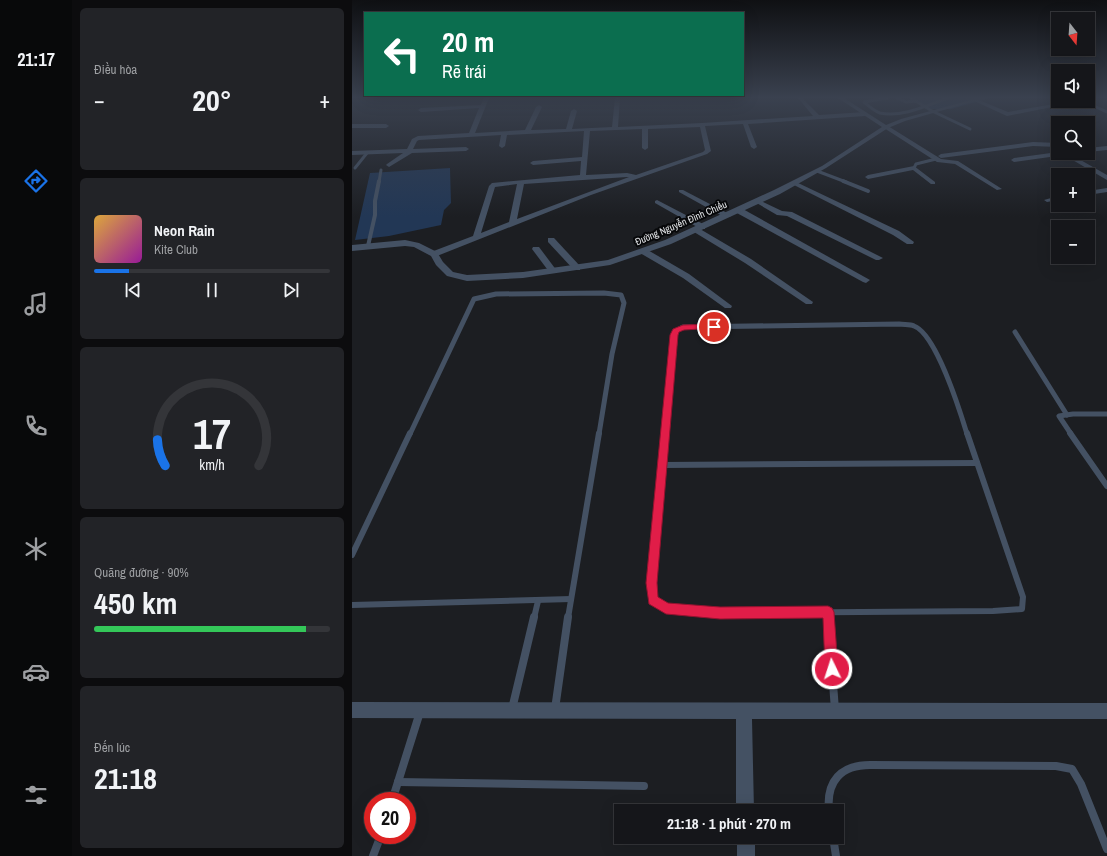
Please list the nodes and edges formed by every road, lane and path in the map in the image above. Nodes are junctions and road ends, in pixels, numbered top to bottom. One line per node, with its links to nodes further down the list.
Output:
1 (430, 138): 16 (street)
2 (503, 138): 10 (street)
3 (586, 138): 21 (street)
4 (645, 138): 12 (street)
5 (705, 138): 32 (street)
6 (751, 138): 11 (street)
7 (869, 138): 29 (street, Đường Nguyễn Đình Chiểu)
8 (903, 138): 20 (street)
9 (1051, 145): 20 (street)
10 (502, 146)
11 (754, 147)
12 (645, 148)
13 (1107, 148): 15 (street)
14 (466, 149): 16 (street)
15 (1095, 149)
16 (409, 152): 18 (street); 25 (street)
17 (352, 153): 18 (street)
18 (367, 153): 26 (lane)
19 (1051, 156): 22 (street)
20 (934, 158): 27 (lane); 37 (street)
21 (584, 159): 24 (street); 31 (street)
22 (1014, 160)
23 (1075, 160): 33 (street)
24 (533, 163)
25 (389, 165)
26 (355, 168)
27 (914, 168): 30 (street); 36 (street)
28 (381, 170): 53 (lane)
29 (817, 171): 35 (street, Đường Nguyễn Đình Chiểu); 40 (lane)
30 (868, 176)
31 (583, 177): 32 (street); 34 (street)
32 (639, 178): 48 (street)
33 (1107, 178)
34 (521, 182): 48 (street); 50 (street)
35 (794, 183): 44 (street, Đường Nguyễn Đình Chiểu); 52 (street)
36 (932, 183)
37 (999, 189)
38 (1107, 190): 41 (street)
39 (681, 191): 47 (street)
40 (868, 191)
41 (1095, 192)
42 (1051, 199): 43 (street)
43 (1047, 200)
44 (757, 201): 46 (street, Đường Nguyễn Đình Chiểu); 58 (street)
45 (657, 202): 49 (street)
46 (738, 210): 47 (street, Đường Nguyễn Đình Chiểu); 61 (street)
47 (727, 215): 49 (street, Đường Nguyễn Đình Chiểu)
48 (513, 224): 50 (street)
49 (699, 228): 56 (street, Đường Nguyễn Đình Chiểu); 62 (street)
50 (476, 238): 57 (street)
51 (551, 240): 59 (street)
52 (910, 242)
53 (368, 246): 54 (street); 57 (street)
54 (352, 248)
55 (536, 249): 60 (street)
56 (643, 251): 59 (street, Đường Nguyễn Đình Chiểu); 63 (street)
57 (434, 254): 60 (street, Đường Nguyễn Đình Chiểu)
58 (879, 258)
59 (577, 268): 60 (street, Đường Nguyễn Đình Chiểu)
60 (553, 271)
61 (866, 280)
62 (809, 302)
63 (728, 306)
64 (1015, 332): 66 (lane)
65 (1107, 414): 66 (lane)
66 (1067, 415): 69 (lane)
67 (977, 463): 68 (lane); 68 (lane); 74 (lane)
68 (663, 465): 74 (lane)
69 (1107, 486)
70 (352, 555): 71 (lane)
71 (571, 600): 72 (lane); 81 (lane)
72 (538, 601): 73 (lane); 77 (lane)
73 (352, 605)
74 (828, 612): 79 (lane)
75 (352, 710): 76 (street)
76 (420, 711): 77 (street); 82 (lane)
77 (511, 711): 81 (street)
78 (744, 711): 79 (street); 81 (street); 85 (street)
79 (835, 711): 80 (street)
80 (1107, 711)
81 (554, 712)
82 (398, 782): 83 (lane); 84 (lane)
83 (644, 786)
84 (395, 792)
85 (745, 804)
86 (828, 804): 90 (lane)
87 (378, 844): 91 (lane)
88 (746, 844): 92 (street)
89 (834, 844): 93 (lane)
90 (1107, 849)
91 (373, 856)
92 (746, 856)
93 (836, 856)

